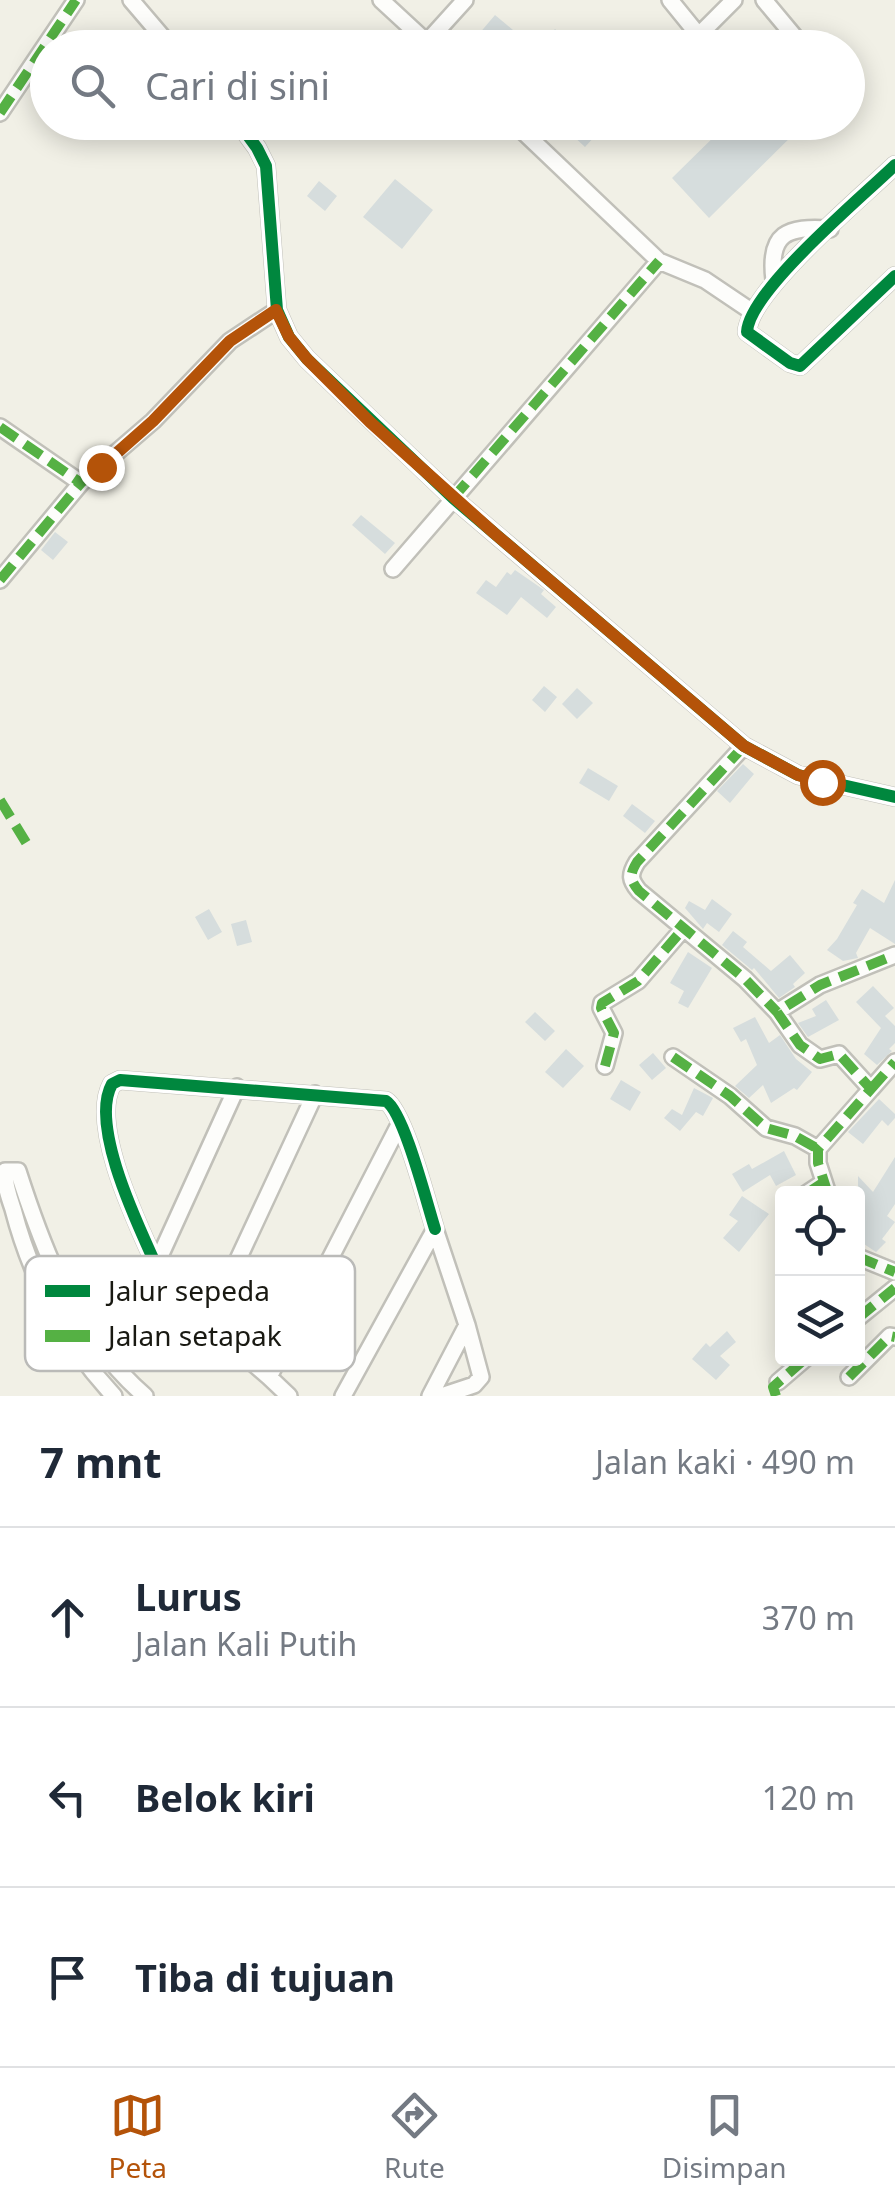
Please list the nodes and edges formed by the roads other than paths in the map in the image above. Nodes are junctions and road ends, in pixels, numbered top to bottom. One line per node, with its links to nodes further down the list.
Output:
1 (76, 0): 8 (street)
2 (131, 0): 9 (street)
3 (381, 0): 10 (street)
4 (465, 0): 11 (street)
5 (670, 0): 12 (street)
6 (734, 0): 13 (street)
7 (764, 0): 14 (street)
8 (56, 30)
9 (157, 30)
10 (414, 30)
11 (441, 30)
12 (695, 30)
13 (712, 30)
14 (789, 30)
15 (30, 69): 16 (street)
16 (0, 114)
17 (251, 140): 24 (street)
18 (532, 140): 21 (street)
19 (895, 165): 20 (street)
20 (830, 228): 23 (street); 23 (street)
21 (659, 260): 25 (street); 28 (street)
22 (895, 276): 25 (street)
23 (774, 280): 25 (street)
24 (276, 310): 27 (street); 28 (street)
25 (751, 311)
26 (0, 427): 27 (street)
27 (81, 483): 30 (street)
28 (454, 498): 29 (street); 31 (street)
29 (393, 568)
30 (0, 580)
31 (744, 746): 32 (street); 33 (street)
32 (895, 797)
33 (683, 929): 35 (street); 38 (street)
34 (895, 955): 35 (street)
35 (777, 1012): 40 (street)
36 (673, 1057): 43 (street)
37 (895, 1062): 40 (street)
38 (605, 1066)
39 (237, 1087): 41 (street); 48 (street); 49 (street)
40 (871, 1089): 43 (street)
41 (316, 1094): 42 (street); 50 (street)
42 (400, 1123): 45 (street); 51 (street)
43 (818, 1149): 44 (street)
44 (826, 1186)
45 (435, 1229): 56 (street); 69 (street)
46 (27, 1256): 47 (street)
47 (48, 1256)
48 (152, 1256)
49 (161, 1256)
50 (240, 1256)
51 (331, 1256)
52 (865, 1260): 53 (street)
53 (895, 1272)
54 (895, 1288): 55 (street)
55 (865, 1312)
56 (467, 1324): 70 (street); 71 (street)
57 (895, 1337): 64 (street)
58 (797, 1366): 65 (street)
59 (92, 1371): 66 (street)
60 (121, 1371): 67 (street)
61 (263, 1371): 63 (street)
62 (272, 1371): 63 (street)
63 (269, 1376): 68 (street)
64 (848, 1377)
65 (778, 1382)
66 (114, 1396)
67 (145, 1396)
68 (290, 1396)
69 (343, 1396)
70 (430, 1396)
71 (440, 1396)

